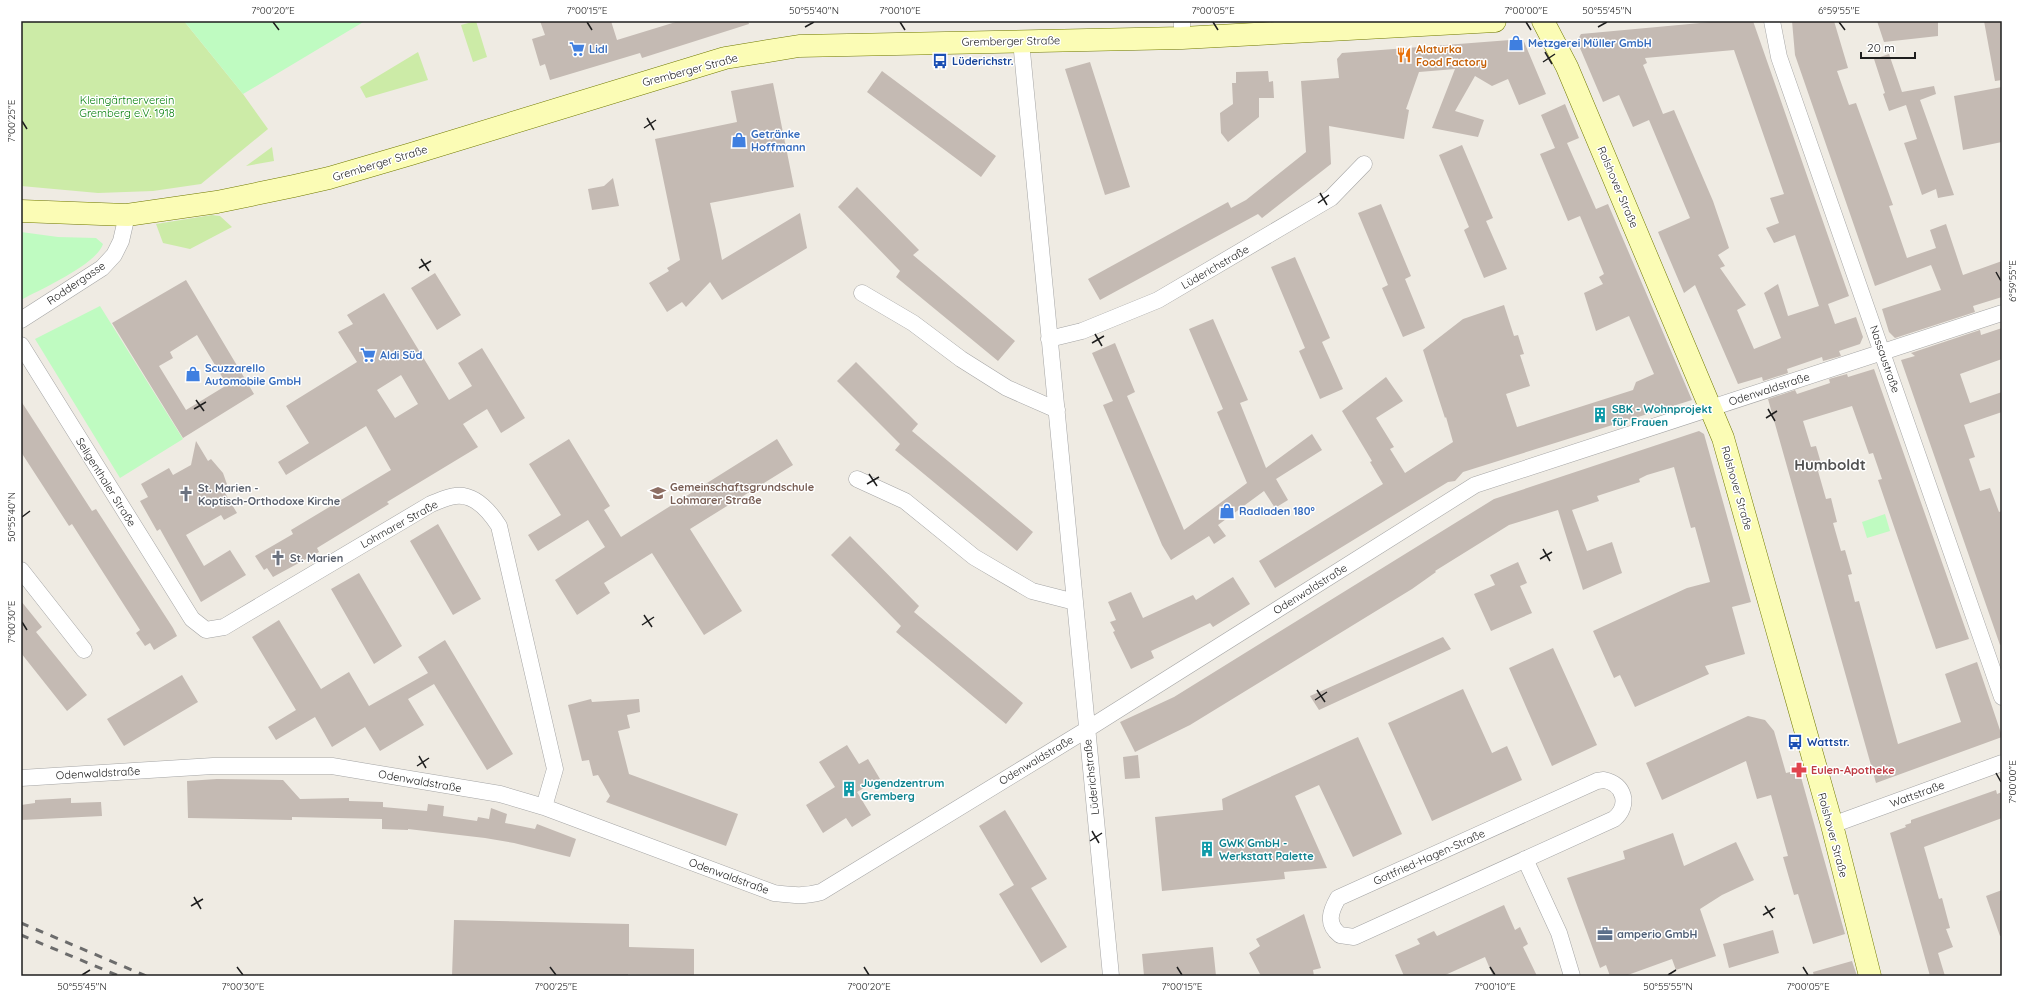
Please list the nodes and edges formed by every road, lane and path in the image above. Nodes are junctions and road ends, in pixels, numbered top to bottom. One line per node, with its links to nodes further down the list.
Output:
1 (1495, 21): 4 (street, Gremberger Straße)
2 (1543, 21): 16 (street, Rolshover Straße)
3 (1772, 21): 15 (street, Nassaustraße)
4 (1432, 23): 5 (street, Gremberger Straße)
5 (1182, 30): 6 (street, Gremberger Straße)
6 (1021, 41): 9 (street, Gremberger Straße); 13 (street, Lüderichstraße)
7 (1364, 164): 13 (street, Lüderichstraße)
8 (21, 211): 9 (street, Gremberger Straße)
9 (127, 215): 12 (street, Roddergasse)
10 (862, 293): 17 (street)
11 (2002, 313): 15 (street, Odenwaldstraße)
12 (21, 320)
13 (1049, 339): 17 (street, Lüderichstraße)
14 (21, 345): 21 (street, Seligenthaler Straße)
15 (1882, 352): 16 (street, Odenwaldstraße); 23 (street, Nassaustraße)
16 (1711, 409): 24 (street, Odenwaldstraße); 28 (street, Rolshover Straße)
17 (1057, 410): 20 (street, Lüderichstraße)
18 (857, 479): 20 (street)
19 (21, 570): 22 (street)
20 (1075, 602): 24 (street, Lüderichstraße)
21 (192, 619): 27 (street, Lohmarer Straße)
22 (84, 650)
23 (2002, 697)
24 (1086, 730): 27 (street, Odenwaldstraße); 30 (street, Lüderichstraße)
25 (2002, 763): 28 (street, Wattstraße)
26 (21, 778): 27 (street, Odenwaldstraße)
27 (544, 807)
28 (1832, 825): 32 (street, Rolshover Straße)
29 (1525, 859): 29 (street, Gottfried-Hagen-Straße); 31 (street)
30 (1111, 976)
31 (1572, 976)
32 (1870, 976)

